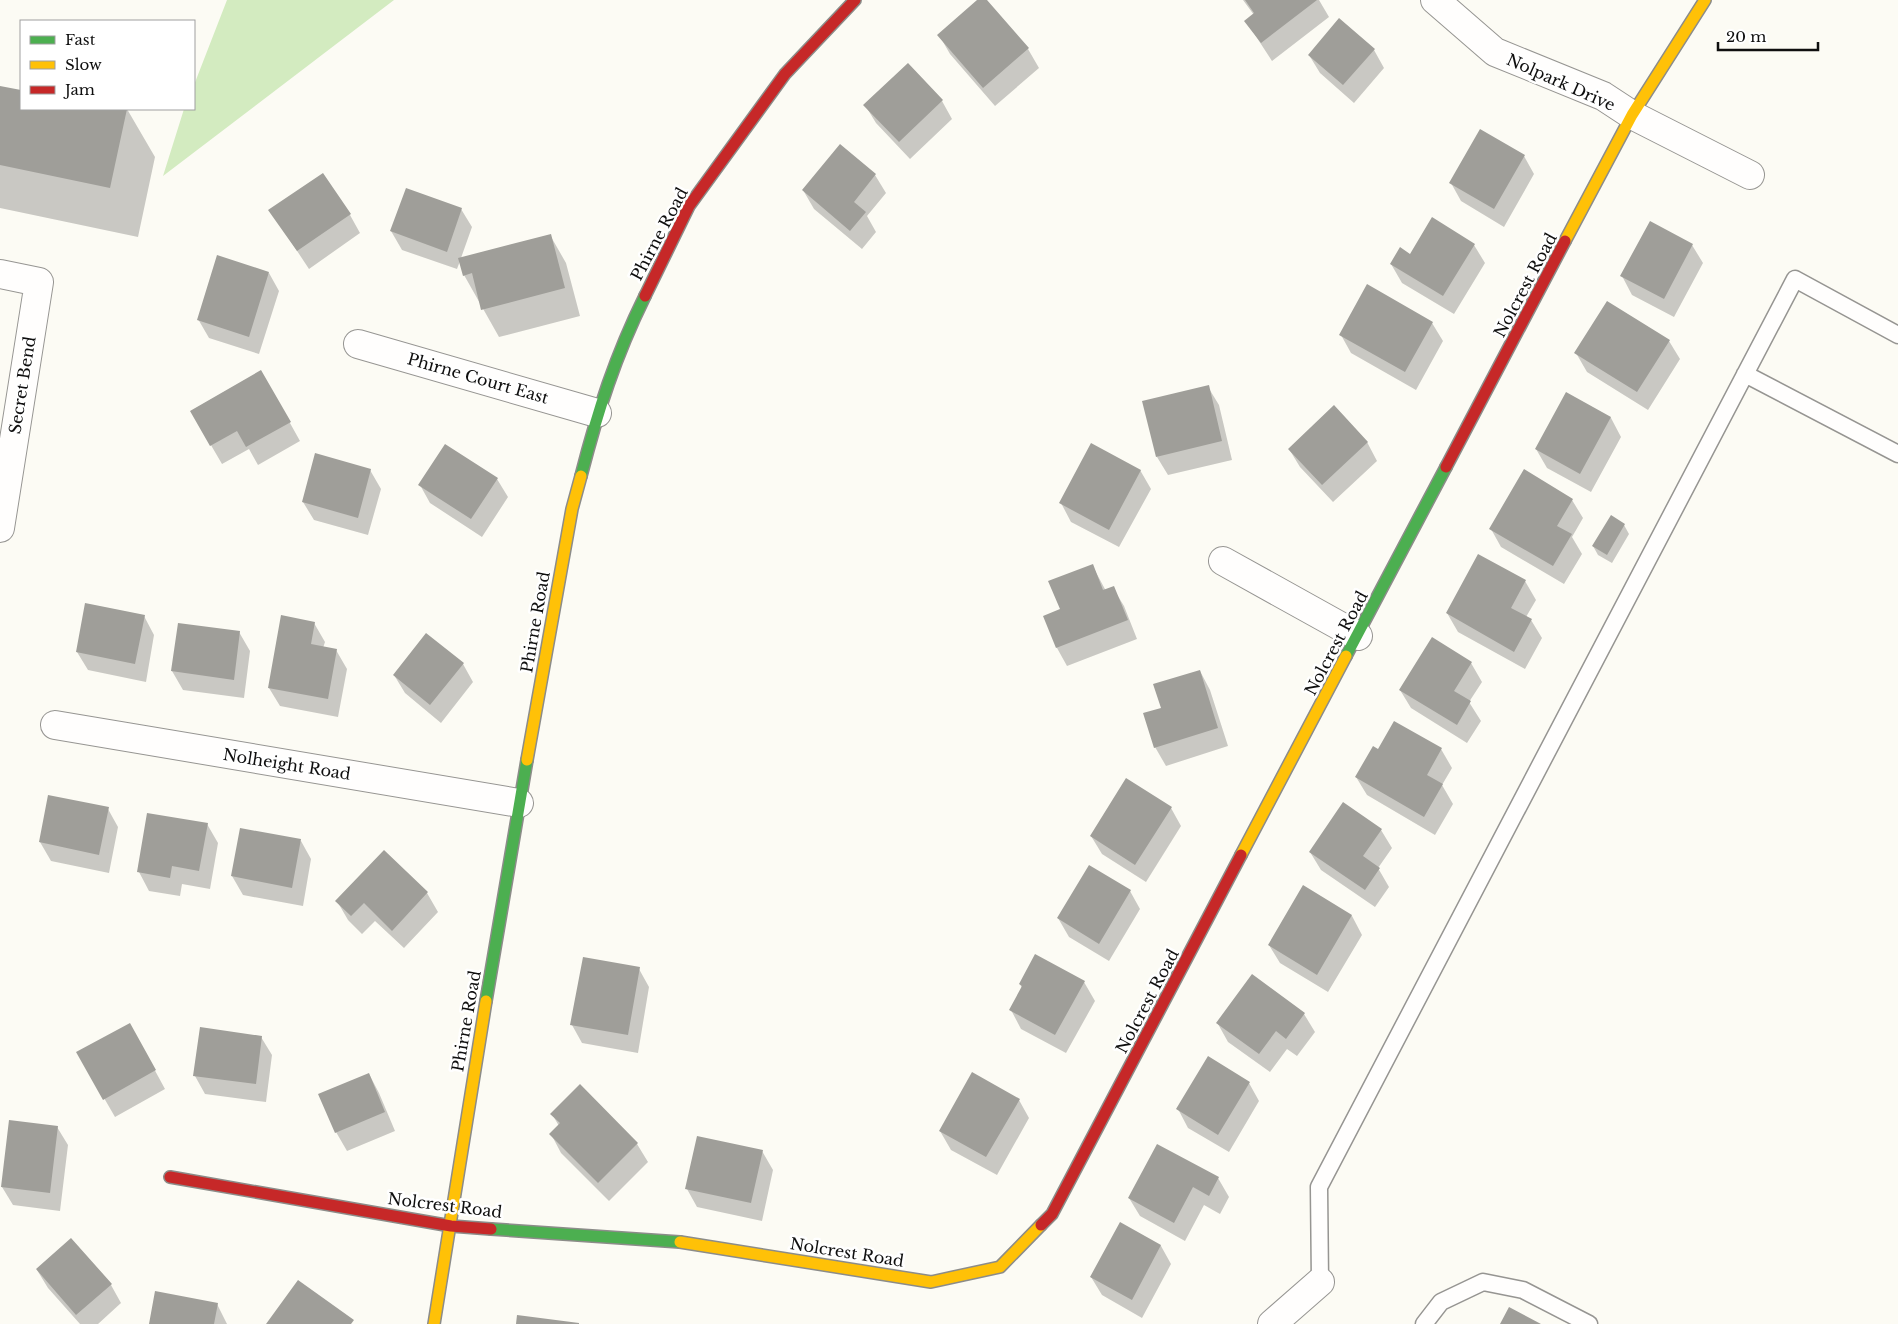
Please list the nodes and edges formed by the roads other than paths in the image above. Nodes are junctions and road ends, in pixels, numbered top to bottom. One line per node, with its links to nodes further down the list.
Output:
1 (855, 0): 10 (street, Phirne Road)
2 (1435, 0): 4 (street, Nolpark Drive)
3 (1706, 0): 4 (street, Nolcrest Road)
4 (1632, 115): 5 (street, Nolpark Drive); 14 (street, Nolcrest Road)
5 (1750, 175)
6 (0, 274): 12 (street, Secret Bend)
7 (1898, 335): 9 (lane)
8 (358, 344): 10 (street, Phirne Court East)
9 (1745, 374): 11 (lane); 19 (lane)
10 (597, 412): 16 (street, Phirne Road)
11 (1898, 454)
12 (0, 528)
13 (1223, 561): 14 (street)
14 (1358, 636): 18 (street, Nolcrest Road)
15 (56, 725): 16 (street, Nolheight Road)
16 (519, 803): 18 (street, Phirne Road)
17 (170, 1178): 18 (street, Nolcrest Road)
18 (451, 1226): 20 (street, Phirne Road)
19 (1320, 1282): 21 (street)
20 (434, 1324)
21 (1272, 1324)
22 (1424, 1324): 23 (lane)
23 (1589, 1324)

